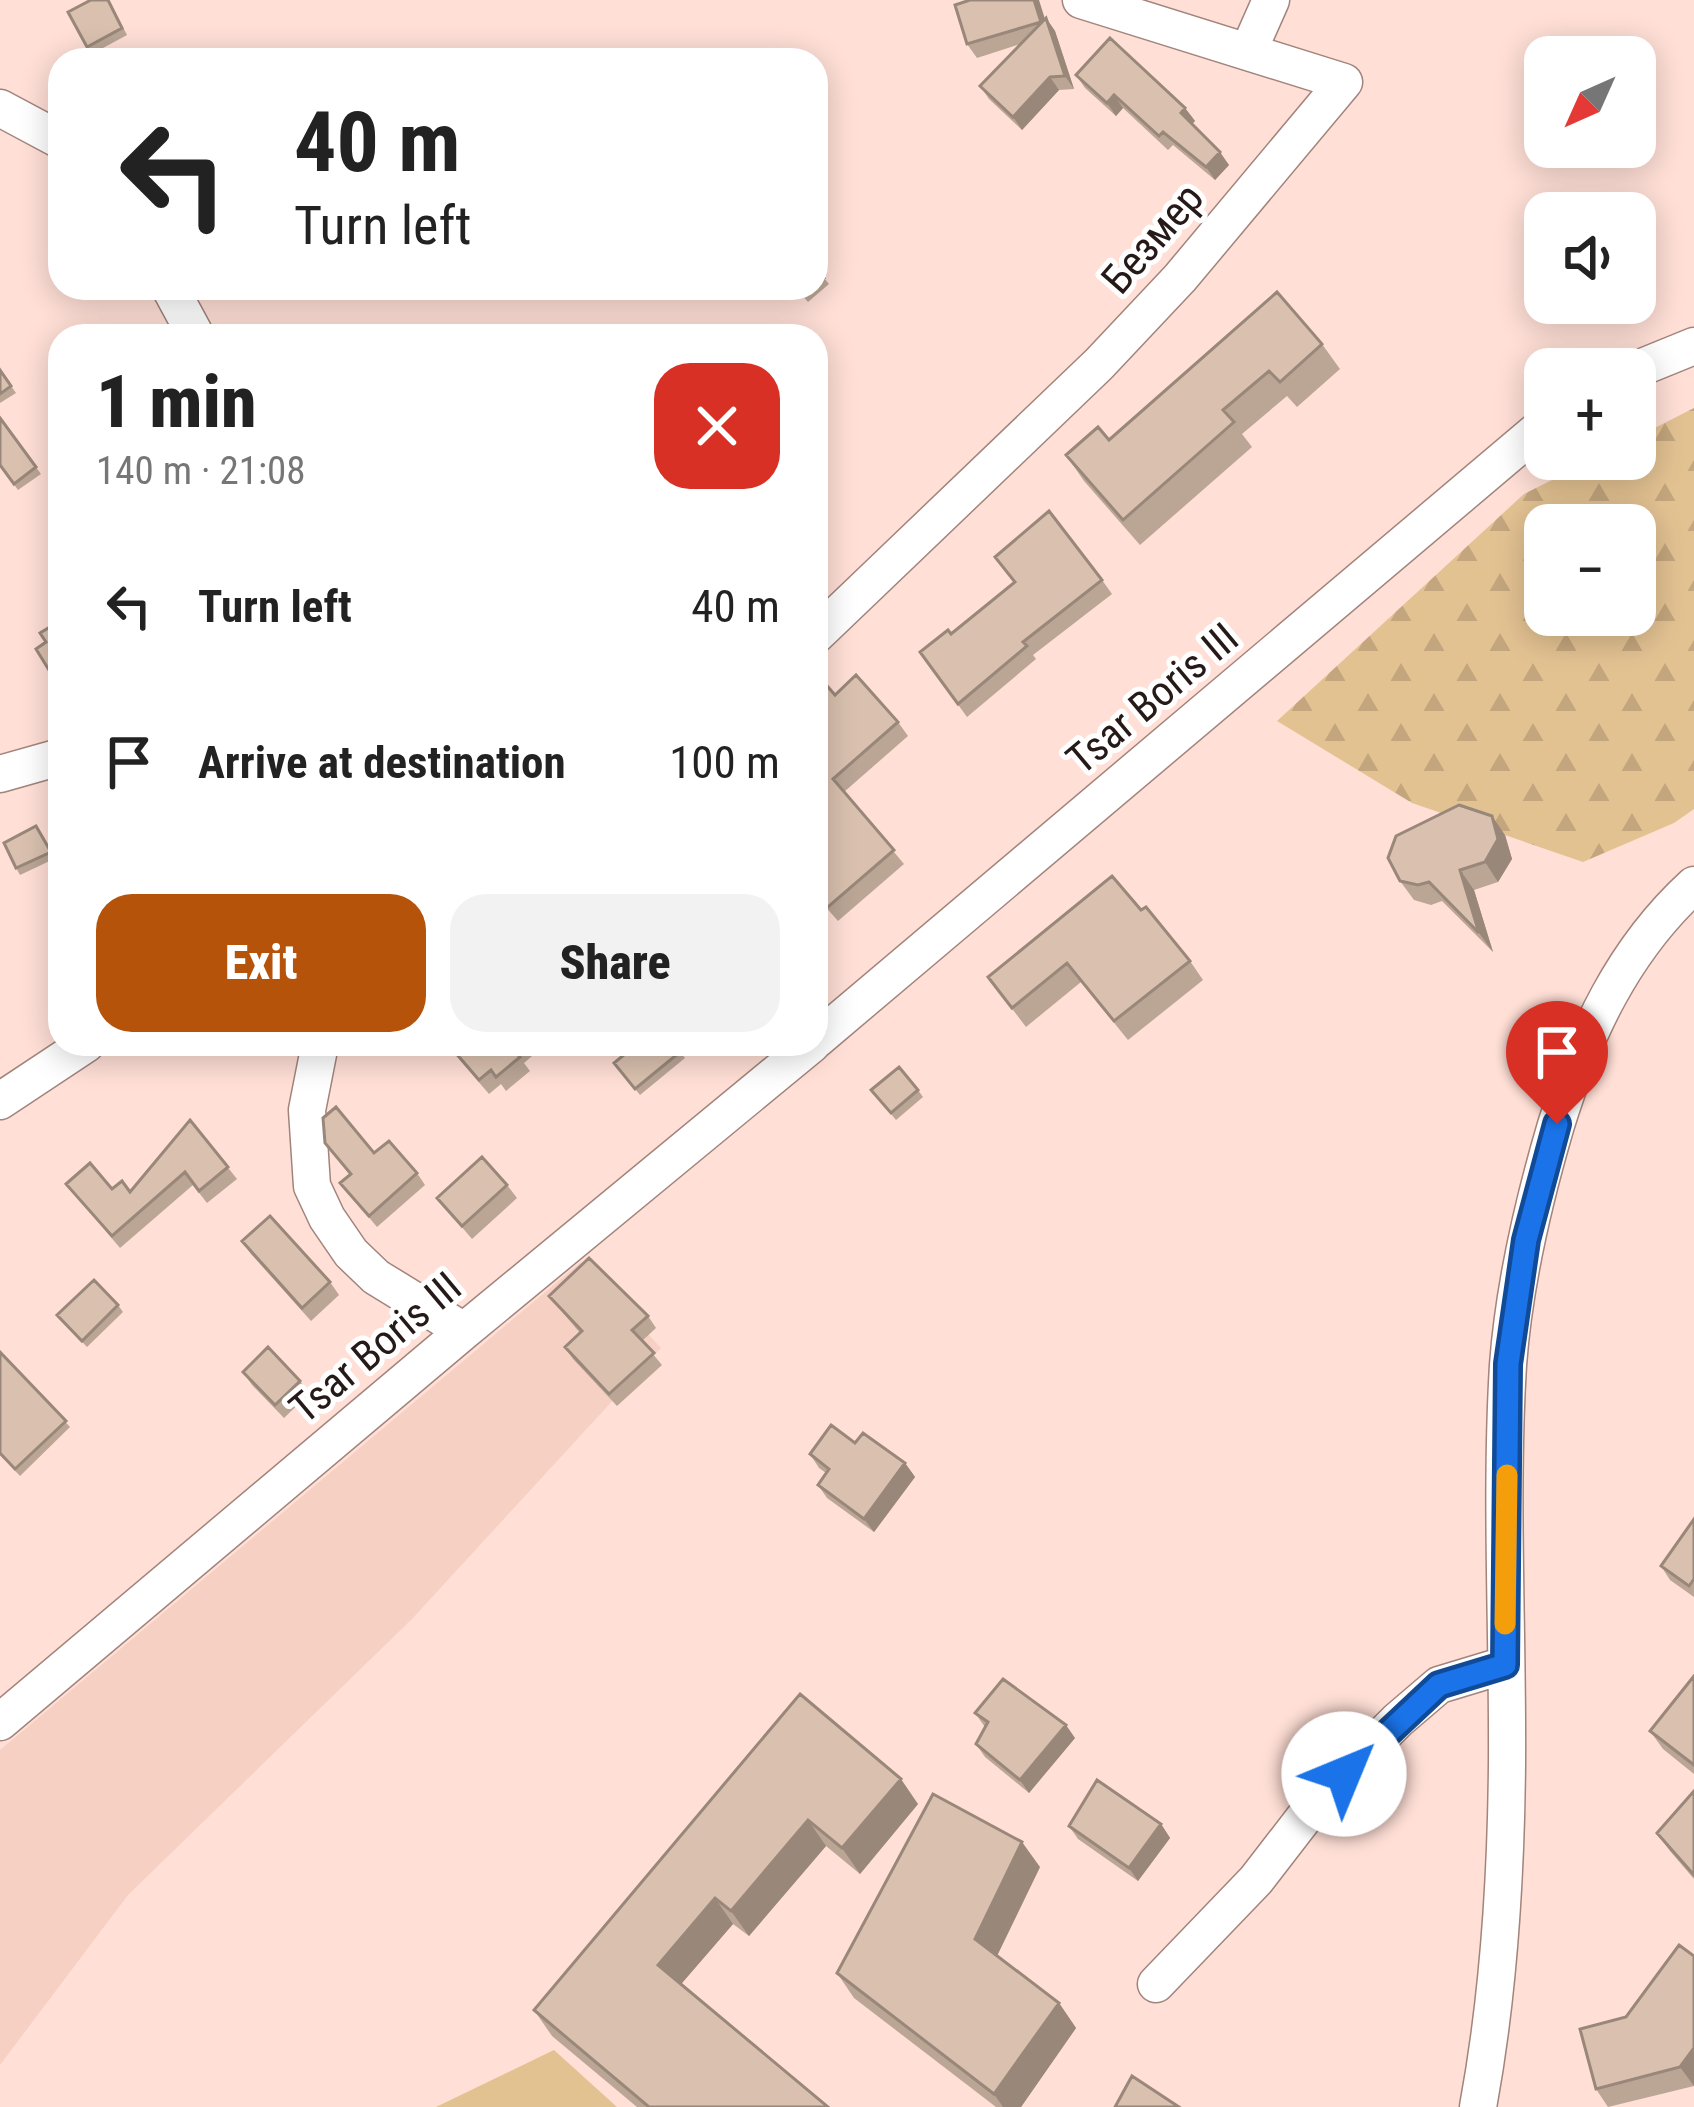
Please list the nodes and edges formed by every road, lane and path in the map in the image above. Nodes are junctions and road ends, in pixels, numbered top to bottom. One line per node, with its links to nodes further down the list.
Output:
1 (1081, 0): 3 (street, Безмер)
2 (1271, 0): 3 (street)
3 (1248, 52): 9 (street, Безмер)
4 (0, 108): 5 (street)
5 (48, 134)
6 (1694, 346): 7 (street)
7 (1656, 361)
8 (1524, 442): 13 (street, Tsar Boris III)
9 (828, 624)
10 (48, 761): 11 (street)
11 (0, 774)
12 (1694, 884): 19 (street)
13 (828, 1030)
14 (68, 1056): 17 (street)
15 (318, 1056): 18 (street)
16 (797, 1056): 18 (street, Tsar Boris III)
17 (0, 1100)
18 (464, 1330): 20 (street, Tsar Boris III)
19 (1505, 1665): 21 (street); 22 (street)
20 (0, 1722)
21 (1156, 1984)
22 (1478, 2107)

